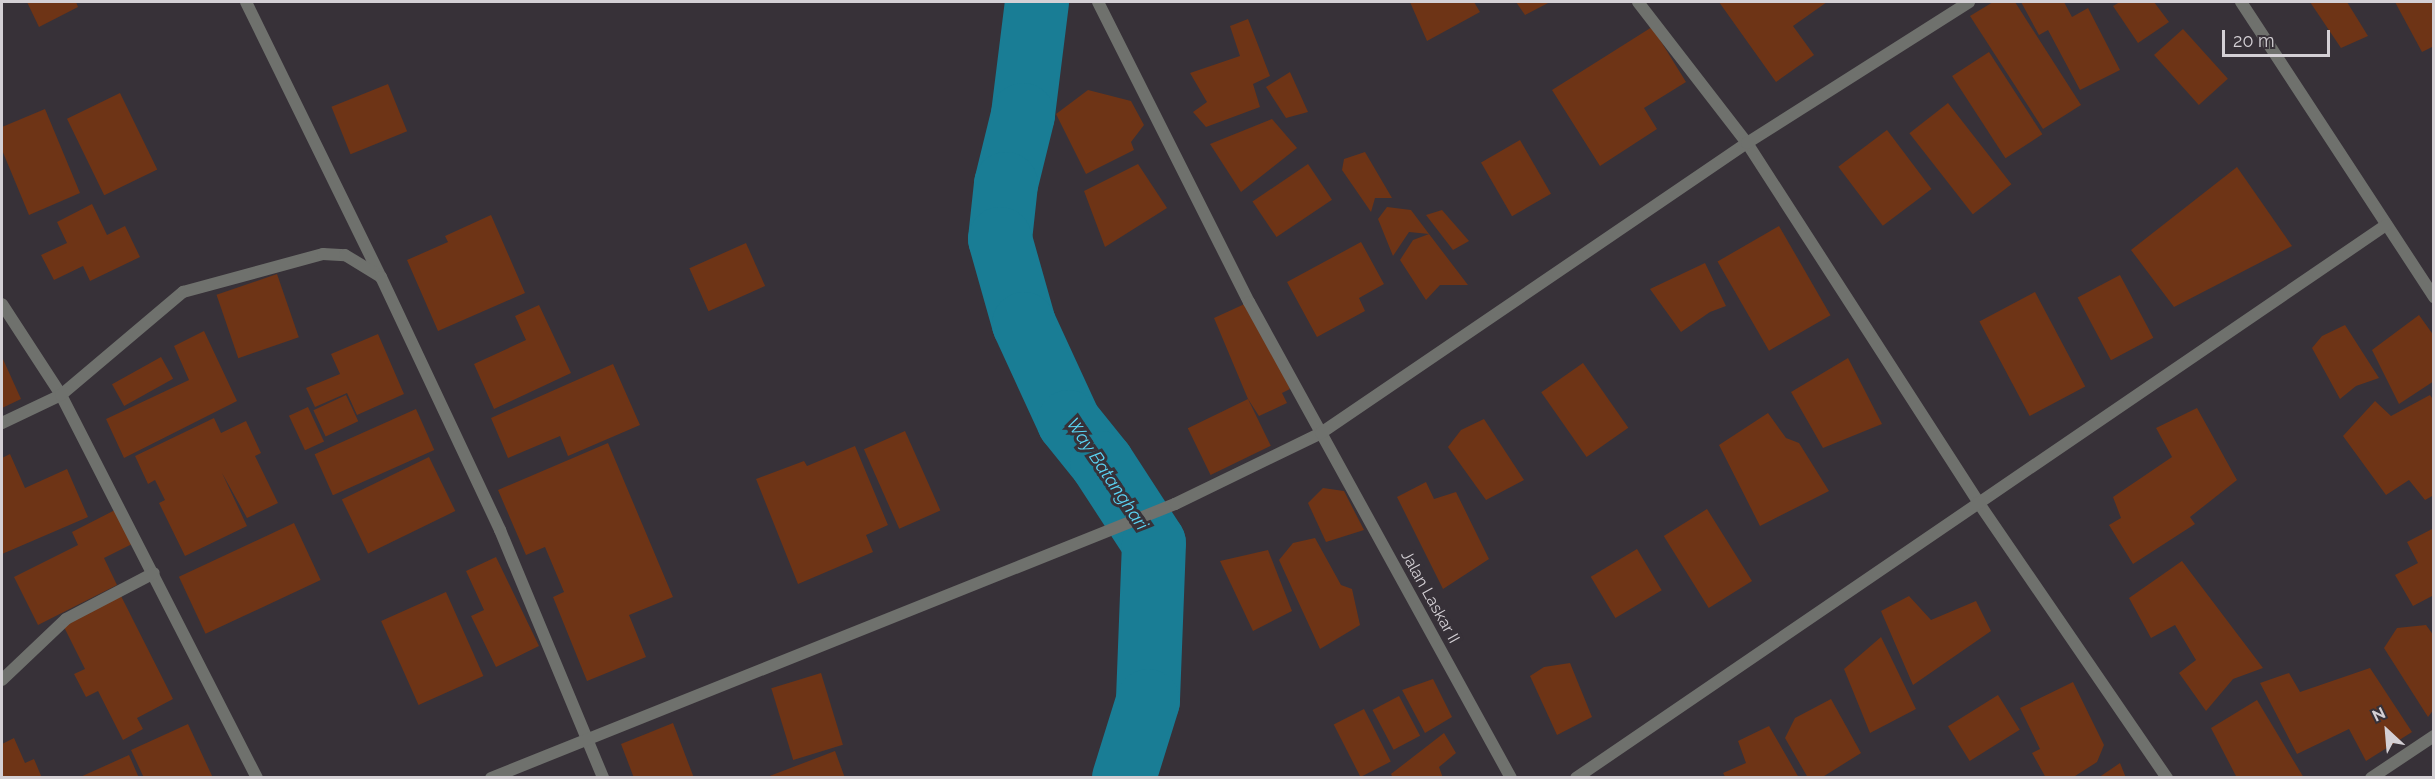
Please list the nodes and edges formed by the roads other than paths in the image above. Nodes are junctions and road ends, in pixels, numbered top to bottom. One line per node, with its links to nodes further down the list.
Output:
1 (246, 2): 8 (street)
2 (1098, 2): 13 (street, Jalan Laskar II)
3 (1638, 2): 6 (street)
4 (1969, 2): 6 (street)
5 (2241, 2): 7 (street)
6 (1747, 143): 13 (street); 14 (street)
7 (2386, 225): 9 (street); 14 (street)
8 (381, 277): 11 (street); 18 (street)
9 (2433, 297)
10 (2, 304): 11 (street)
11 (61, 395): 12 (street); 15 (street)
12 (2, 423)
13 (1320, 433): 18 (street); 22 (street, Jalan Laskar II)
14 (1978, 502): 23 (street); 24 (street)
15 (154, 573): 16 (street); 19 (street)
16 (2, 680)
17 (2433, 736): 25 (street)
18 (586, 743): 20 (street); 21 (street)
19 (256, 777)
20 (491, 777)
21 (603, 777)
22 (1510, 777)
23 (1576, 777)
24 (2167, 777)
25 (2371, 777)

